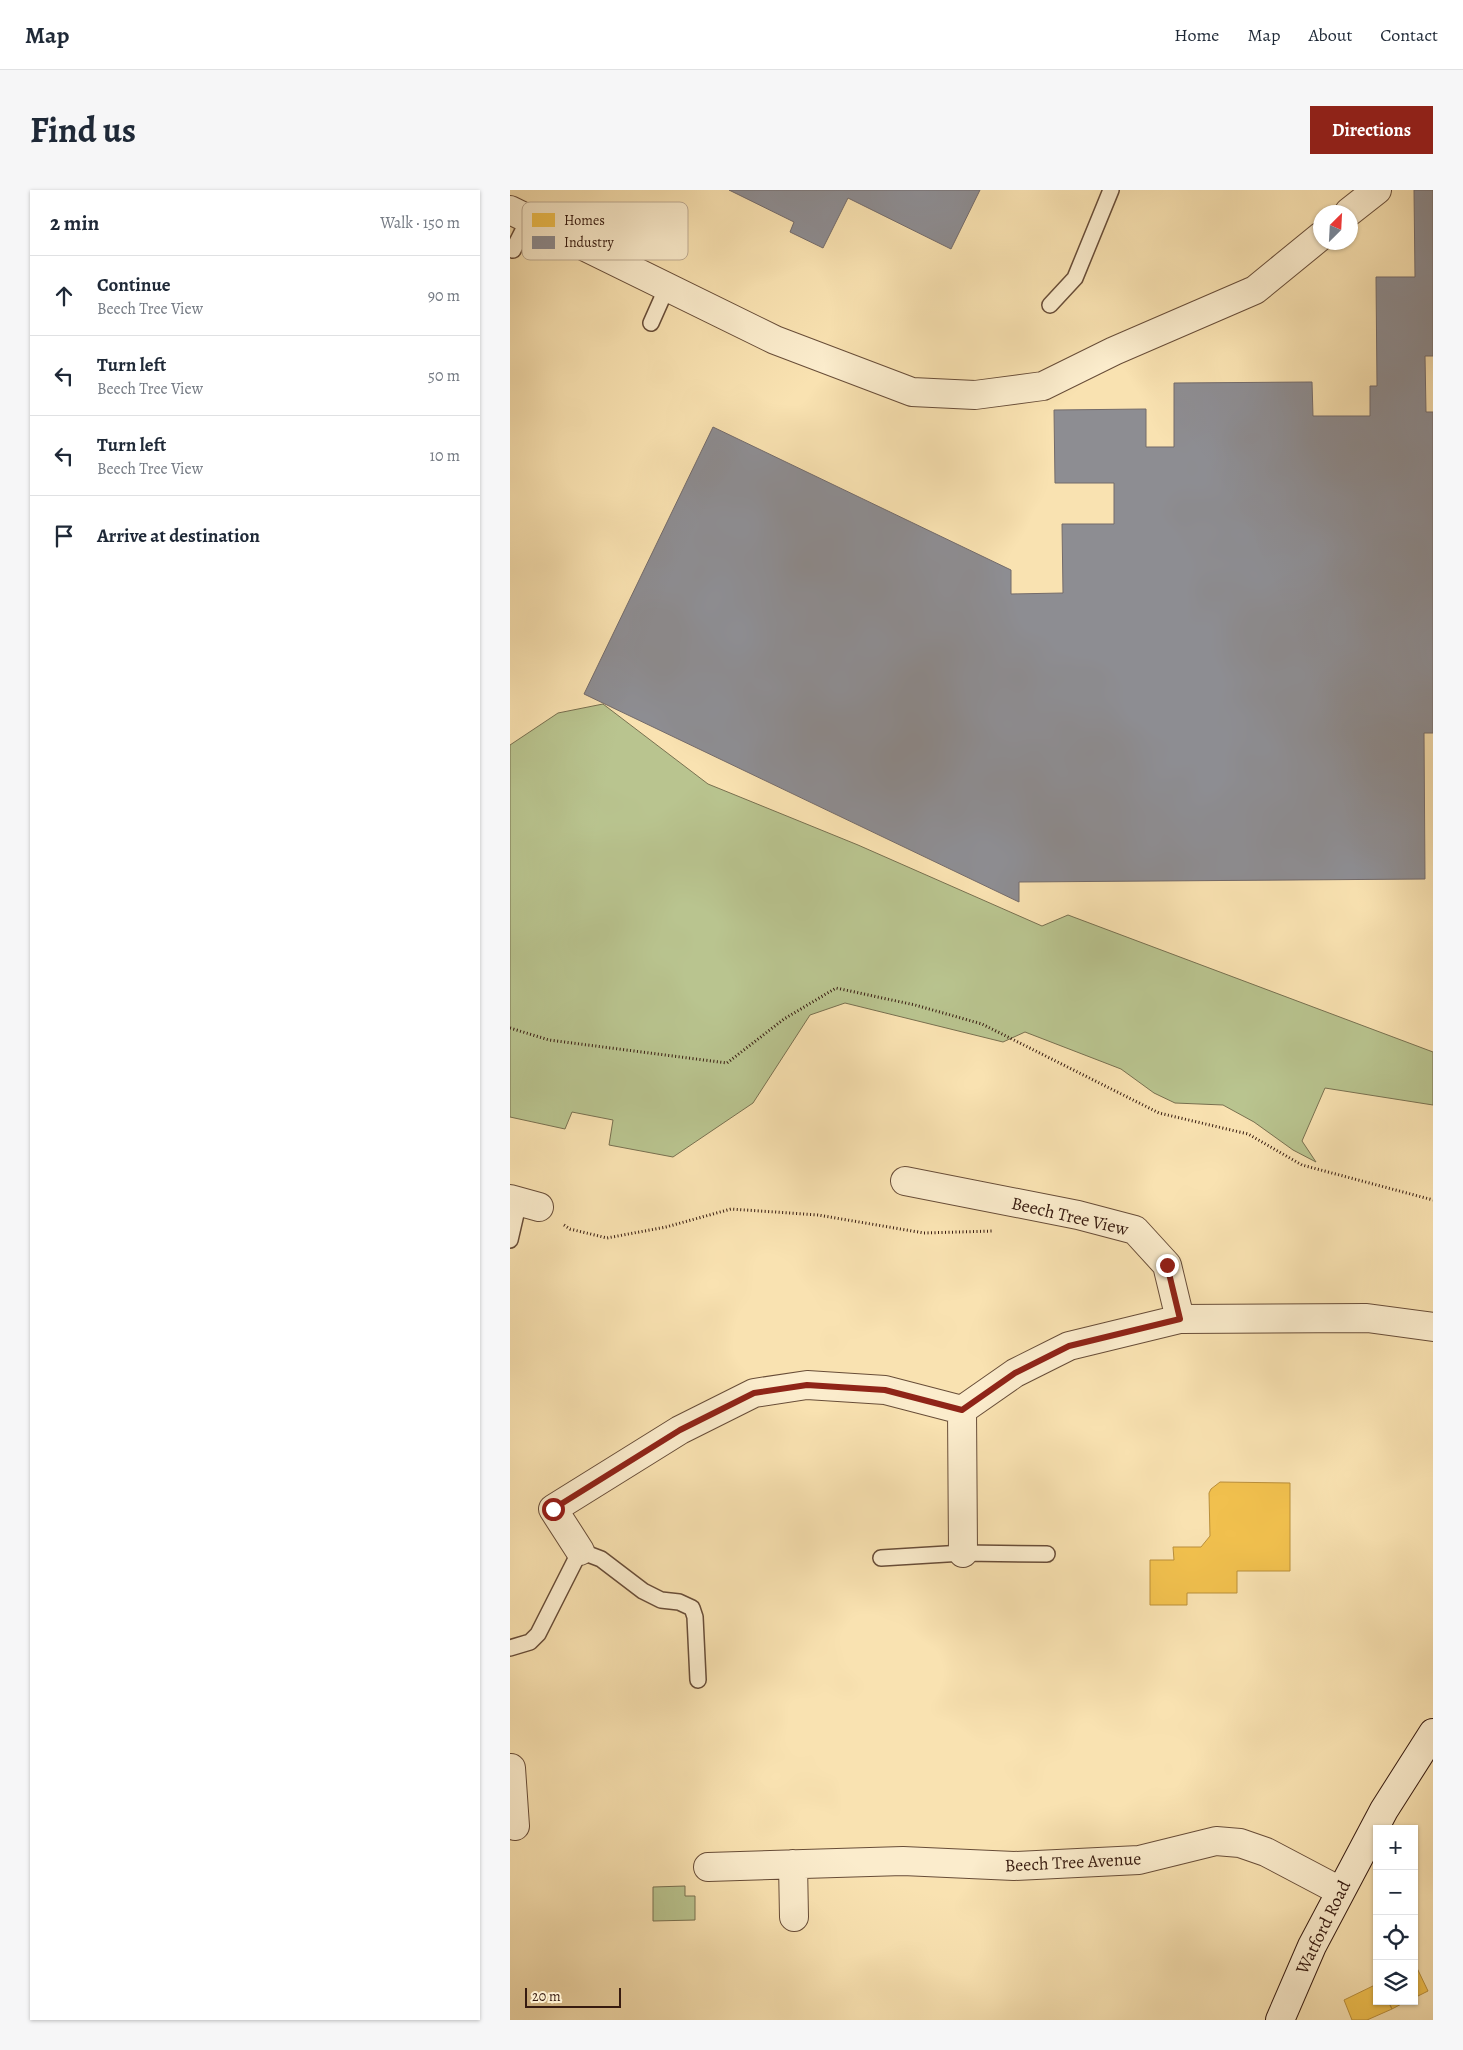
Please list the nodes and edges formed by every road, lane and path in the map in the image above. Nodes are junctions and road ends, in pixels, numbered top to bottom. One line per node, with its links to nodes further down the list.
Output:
1 (1111, 190): 9 (lane)
2 (1377, 190): 3 (street)
3 (1358, 205)
4 (519, 215): 6 (lane)
5 (1313, 242): 8 (street)
6 (514, 250)
7 (612, 260): 8 (street)
8 (667, 287): 10 (lane)
9 (1050, 306)
10 (651, 323)
11 (510, 1028): 13 (path)
12 (905, 1181): 17 (street, Beech Tree View)
13 (1433, 1200)
14 (523, 1202): 15 (path); 16 (lane)
15 (999, 1231)
16 (510, 1240)
17 (1180, 1319): 18 (street); 19 (street)
18 (1433, 1328)
19 (962, 1410): 20 (street); 21 (street)
20 (580, 1550): 24 (lane); 25 (lane)
21 (963, 1553): 22 (lane); 23 (lane)
22 (1047, 1554)
23 (881, 1558)
24 (510, 1648)
25 (698, 1680)
26 (1433, 1733): 31 (street, Watford Road)
27 (516, 1767): 28 (street)
28 (515, 1826)
29 (793, 1864): 30 (street, Beech Tree Avenue); 31 (street, Beech Tree Avenue); 32 (street)
30 (708, 1867)
31 (1340, 1891): 33 (street, Watford Road)
32 (794, 1917)
33 (1280, 2020)

